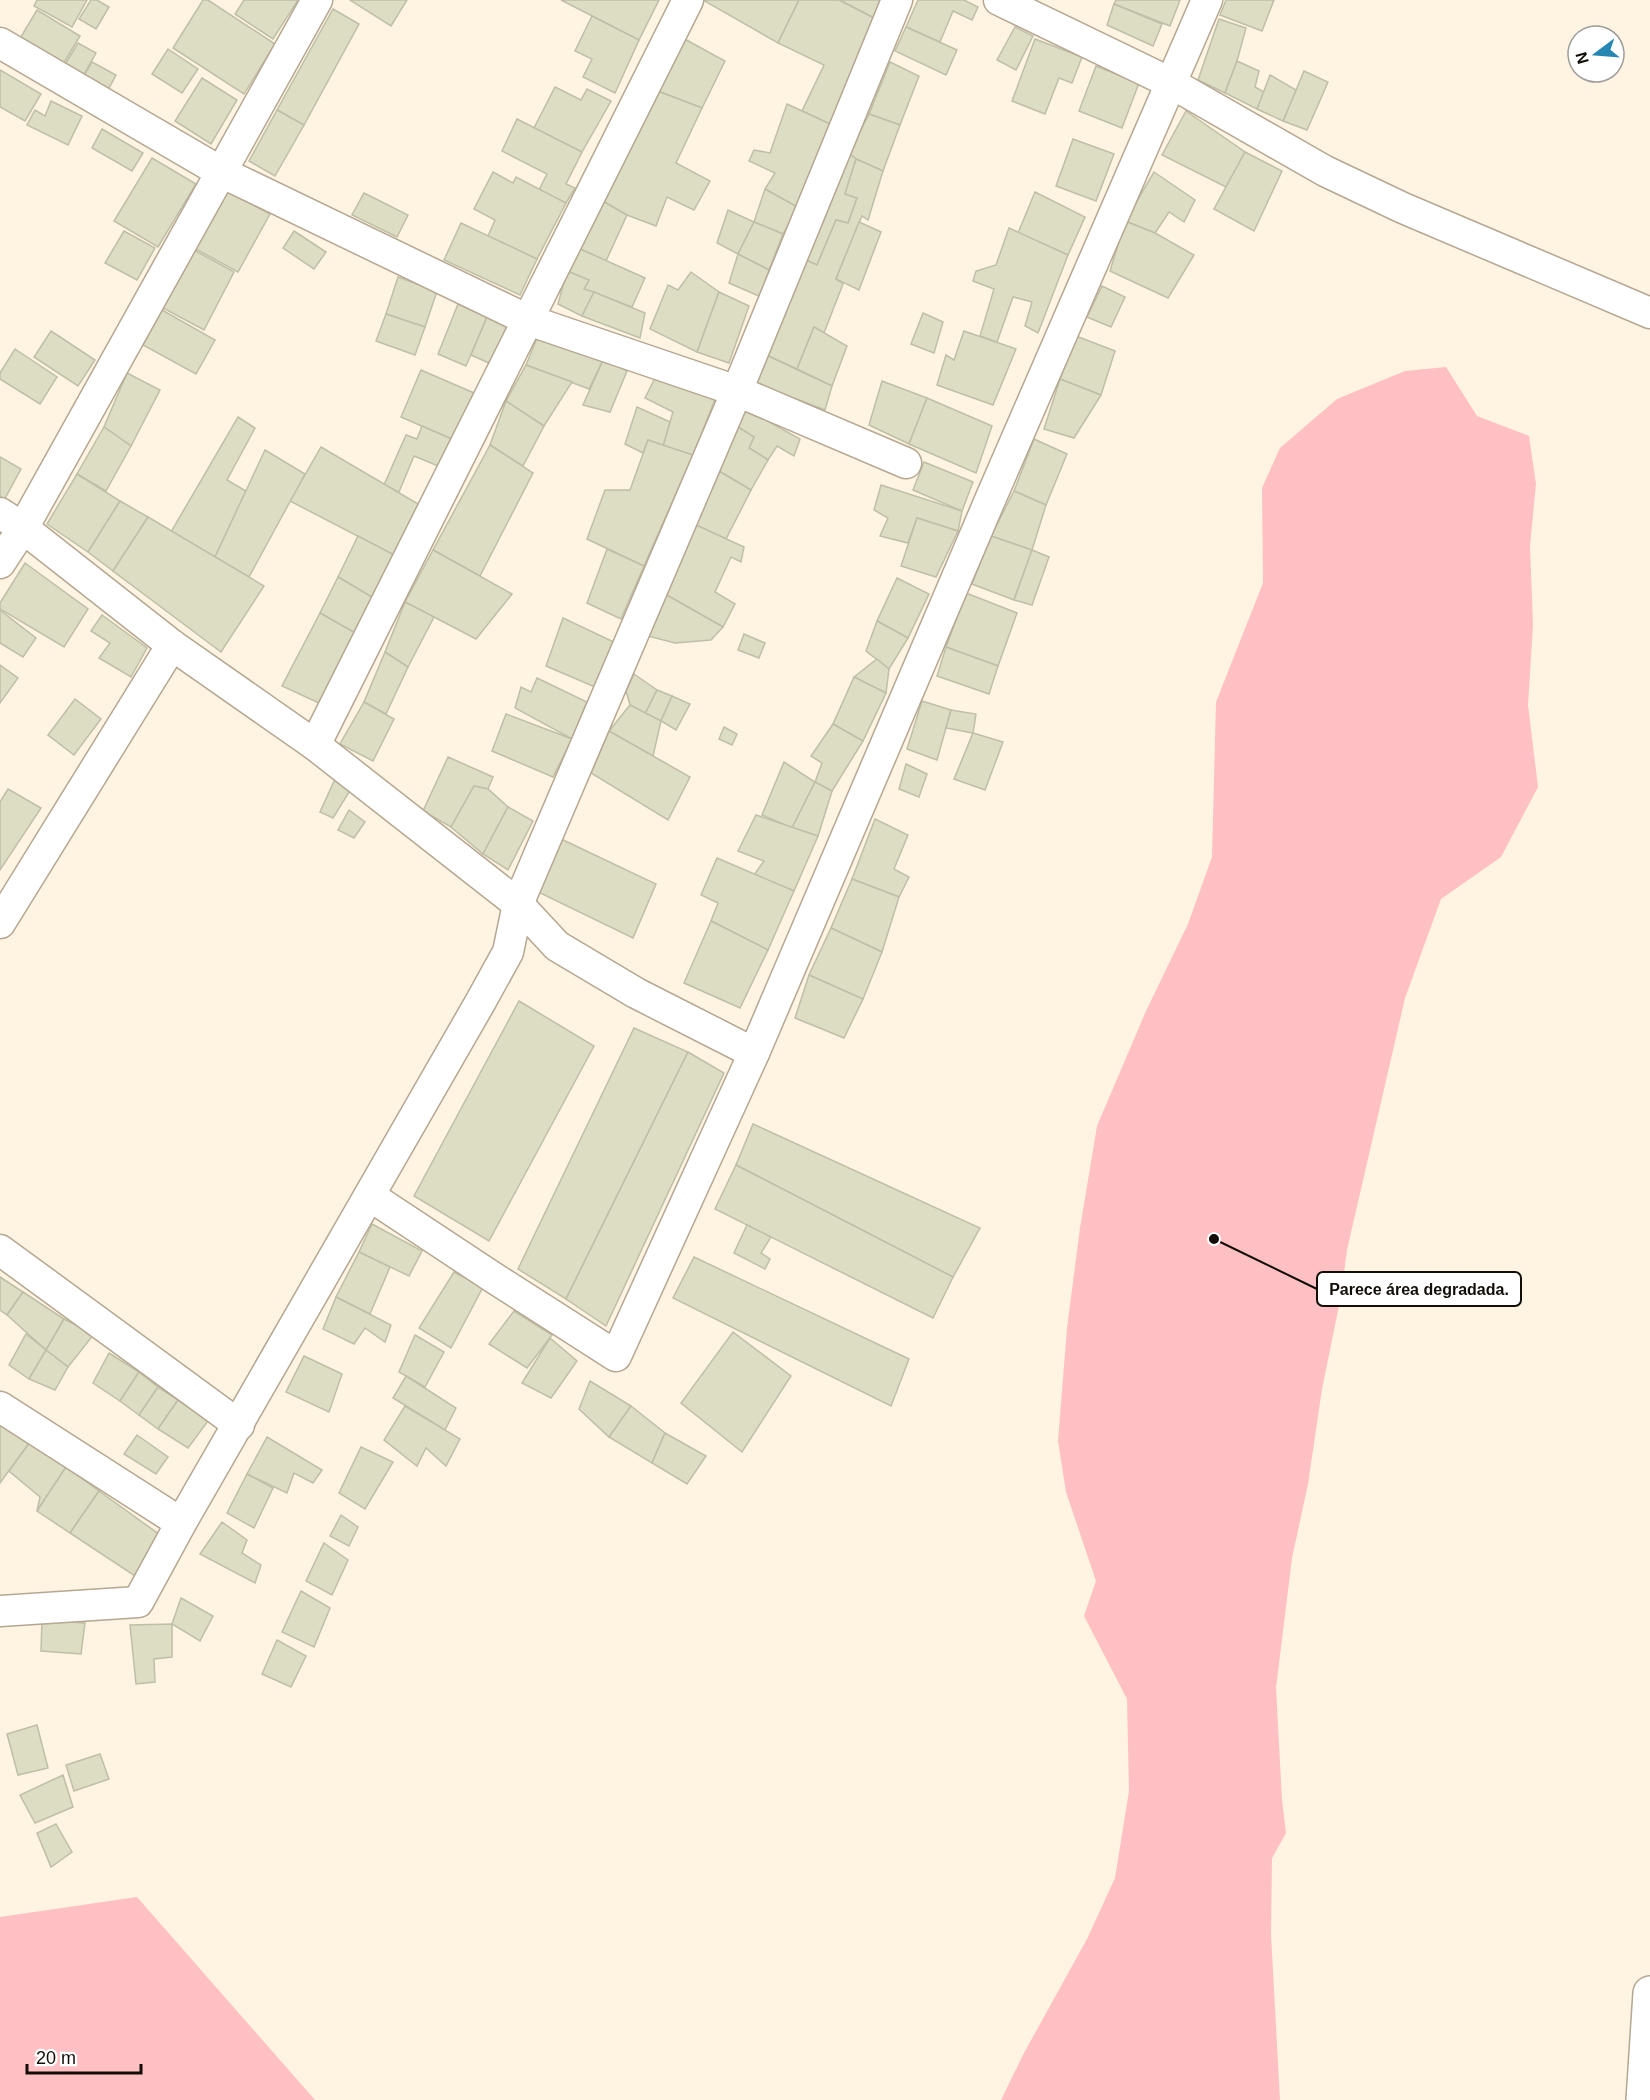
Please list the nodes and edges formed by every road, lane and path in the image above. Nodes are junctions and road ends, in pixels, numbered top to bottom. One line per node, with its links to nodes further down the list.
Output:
1 (317, 0): 8 (street)
2 (688, 0): 10 (street)
3 (897, 0): 11 (street)
4 (999, 0): 7 (street)
5 (1208, 0): 7 (street)
6 (0, 43): 8 (street)
7 (1171, 83): 9 (street); 19 (street)
8 (221, 172): 10 (street); 13 (street)
9 (1650, 313)
10 (528, 320): 11 (street); 16 (street)
11 (737, 391): 12 (street); 17 (street)
12 (906, 463)
13 (11, 520): 14 (street); 15 (street)
14 (0, 563)
15 (172, 645): 16 (street); 18 (street)
16 (315, 745): 17 (street)
17 (518, 904): 19 (street); 20 (street)
18 (0, 923)
19 (754, 1053): 20 (street)
20 (370, 1196): 23 (street)
21 (0, 1250): 23 (street)
22 (0, 1407): 24 (street)
23 (238, 1425): 24 (street)
24 (181, 1523): 25 (street)
25 (0, 1611)
26 (1650, 1993): 27 (main road)
27 (1643, 2100)

